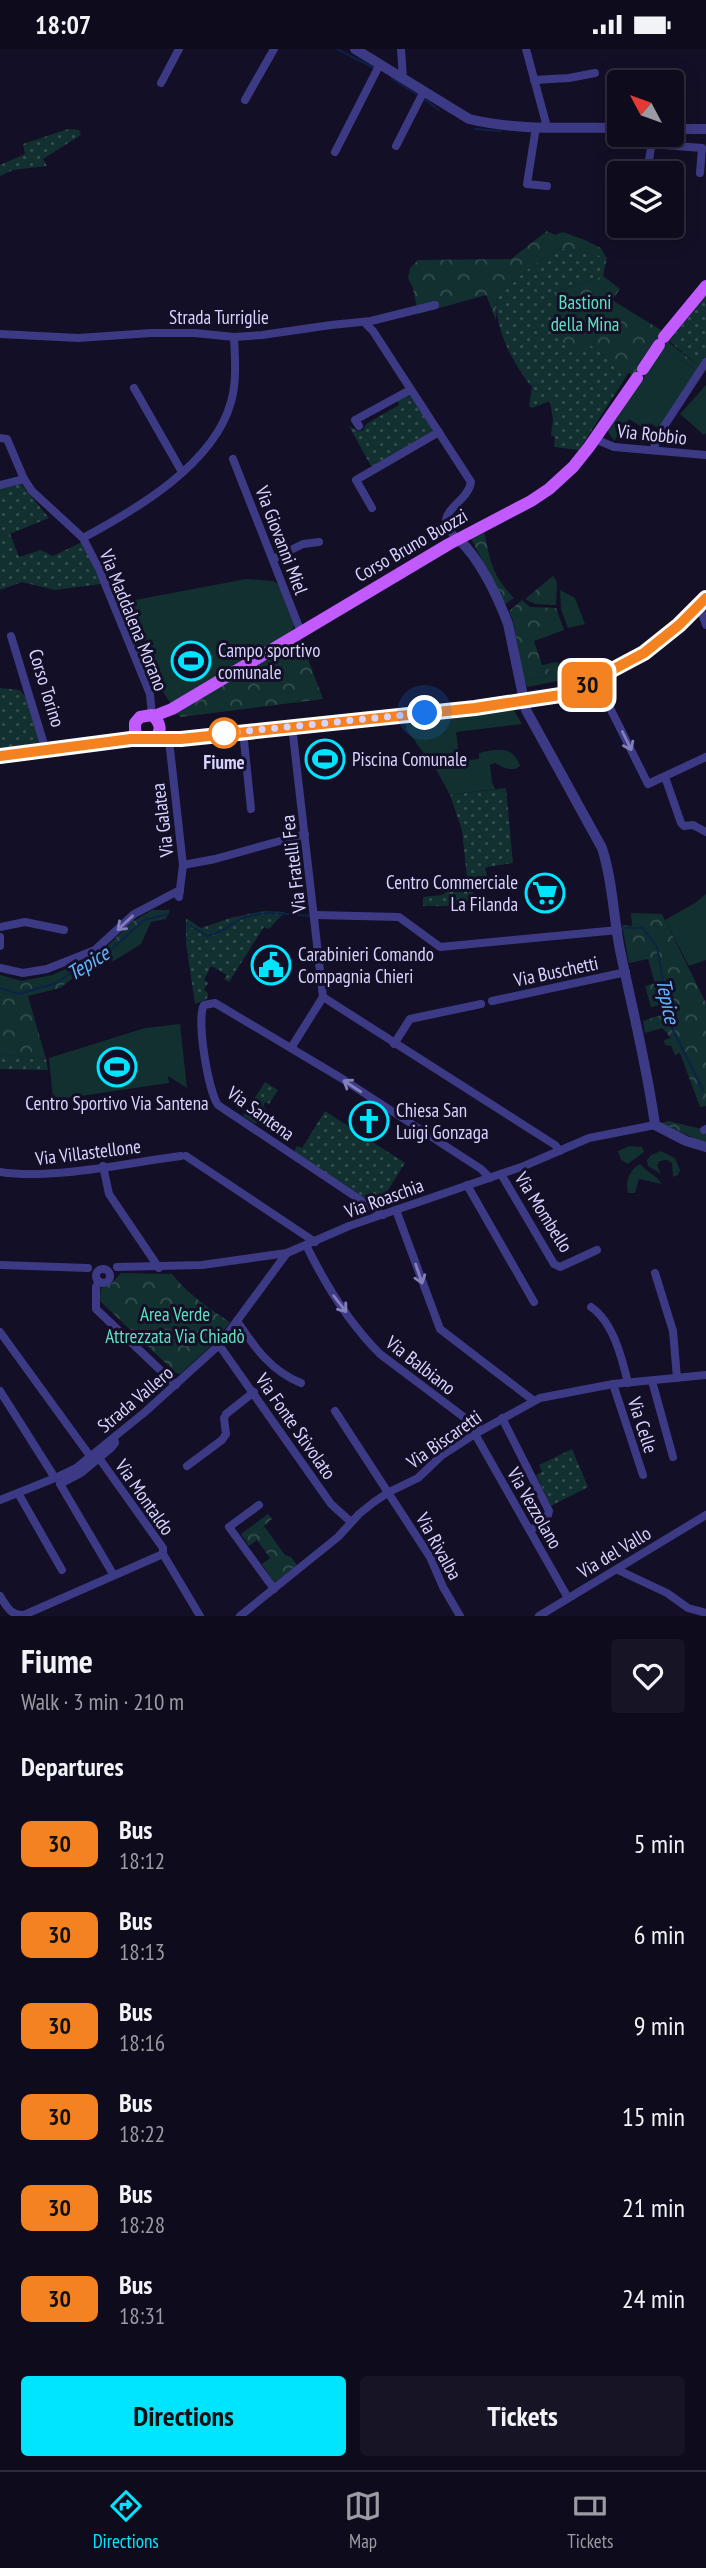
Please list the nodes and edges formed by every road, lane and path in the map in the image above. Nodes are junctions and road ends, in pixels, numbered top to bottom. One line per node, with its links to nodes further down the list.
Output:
1 (179, 49): 10 (street)
2 (274, 49): 12 (street)
3 (355, 49): 6 (street)
4 (401, 49): 8 (street)
5 (526, 49): 9 (street)
6 (380, 64): 8 (street); 19 (street)
7 (595, 73): 9 (street)
8 (403, 78): 11 (street)
9 (534, 80): 13 (street)
10 (161, 83)
11 (422, 95): 13 (street); 18 (street)
12 (245, 100)
13 (542, 127): 14 (street); 21 (street)
14 (607, 128)
15 (684, 129): 16 (street)
16 (706, 129)
17 (684, 145): 20 (street)
18 (396, 146)
19 (335, 152)
20 (700, 173)
21 (547, 186)
22 (706, 286): 33 (main road, Corso Bruno Buozzi)
23 (435, 305): 24 (street, Strada Turriglie)
24 (364, 322): 26 (street, Strada Turriglie); 29 (street)
25 (0, 334): 26 (street, Strada Turriglie)
26 (234, 337): 37 (street, Via Maddalena Morano)
27 (706, 362): 34 (street)
28 (134, 388): 37 (street)
29 (410, 390): 30 (street); 31 (street)
30 (354, 423)
31 (439, 432): 40 (street); 42 (street)
32 (0, 437): 38 (street, Via Maddalena Morano)
33 (595, 439): 34 (street, Via Robbio); 42 (main road, Corso Bruno Buozzi)
34 (653, 450): 35 (street, Via Robbio)
35 (706, 455)
36 (233, 459): 44 (street, Via Giovanni Miel)
37 (182, 472): 41 (street, Via Maddalena Morano)
38 (24, 479): 39 (street); 41 (street, Via Maddalena Morano)
39 (0, 485)
40 (372, 508)
41 (83, 538): 53 (street, Via Maddalena Morano)
42 (458, 539): 47 (main road, Corso Bruno Buozzi); 50 (street)
43 (319, 542): 44 (street)
44 (273, 559): 47 (street, Via Giovanni Miel)
45 (703, 602): 46 (street); 49 (street)
46 (706, 625)
47 (301, 632): 53 (main road, Corso Bruno Buozzi)
48 (11, 636): 58 (street, Corso Torino)
49 (596, 680): 50 (street); 61 (street, one-way to 61)
50 (522, 701): 52 (street); 69 (street)
51 (134, 726): 53 (main road); 53 (main road, Corso Torino); 57 (main road, Corso Torino)
52 (292, 726): 54 (street); 64 (street, Via Fratelli Fea)
53 (153, 727): 55 (street); 56 (street); 57 (main road, Corso Torino)
54 (243, 731): 55 (street); 62 (street)
55 (192, 736): 56 (street)
56 (169, 740): 65 (street, Via Galatea)
57 (93, 745): 58 (main road, Corso Torino)
58 (46, 751): 59 (main road, Corso Torino)
59 (0, 756)
60 (706, 757): 61 (street)
61 (665, 777): 63 (street)
62 (251, 809)
63 (706, 832)
64 (304, 834): 65 (street); 66 (street, Via Fratelli Fea)
65 (183, 865): 72 (street, Via Galatea, one-way to 72)
66 (314, 915): 69 (street); 74 (street, Via Fratelli Fea)
67 (0, 926): 68 (street)
68 (64, 930)
69 (618, 930): 73 (street)
70 (0, 937): 71 (street)
71 (0, 946)
72 (0, 968)
73 (626, 972): 75 (street, Via Buschetti); 79 (street)
74 (323, 997): 77 (street); 78 (street)
75 (492, 1001)
76 (481, 1004): 77 (street)
77 (394, 1044): 81 (street)
78 (291, 1048): 85 (street, one-way to 78); 88 (street, Via Santena)
79 (655, 1125): 80 (street); 81 (street, Via Roaschia)
80 (706, 1147)
81 (560, 1151): 84 (street, Via Roaschia)
82 (103, 1166): 83 (street, Via Villastellone); 89 (street, Via Villastellone); 94 (street)
83 (0, 1172)
84 (501, 1174): 85 (street, Via Roaschia); 91 (street, Via Mombello)
85 (490, 1178): 86 (street, Via Roaschia)
86 (467, 1185): 87 (street, Via Roaschia); 97 (street)
87 (396, 1210): 88 (street, Via Roaschia); 111 (street, one-way to 111)
88 (383, 1215): 89 (street, Via Roaschia)
89 (315, 1241): 90 (street, Via Roaschia)
90 (306, 1245): 92 (street, Via Roaschia); 114 (street, Via Balbiano, one-way to 114)
91 (597, 1250)
92 (287, 1253): 94 (street, Via Roaschia); 99 (street, Strada Vallero)
93 (0, 1265): 96 (street)
94 (159, 1268): 96 (street, Via Roaschia)
95 (654, 1273): 103 (street)
96 (102, 1274): 108 (street)
97 (534, 1302)
98 (591, 1307): 105 (street)
99 (237, 1321): 101 (street, Strada Vallero); 106 (street)
100 (0, 1332): 115 (street, Via Montaldo)
101 (219, 1345): 108 (street, Strada Vallero); 110 (street, Via Fonte Stivolato)
102 (706, 1375): 103 (street, Via Biscaretti)
103 (677, 1378): 104 (street, Via Biscaretti)
104 (652, 1381): 105 (street, Via Biscaretti); 116 (street)
105 (628, 1383): 107 (street, Via Biscaretti)
106 (301, 1384)
107 (613, 1384): 111 (street, Via Biscaretti); 118 (street, Via Celle)
108 (176, 1385): 115 (street, Strada Vallero)
109 (0, 1391): 119 (street)
110 (254, 1392): 117 (street); 125 (street, Via Fonte Stivolato)
111 (534, 1401): 113 (street, Via Biscaretti)
112 (335, 1411): 120 (street, Via Rivalba)
113 (502, 1418): 114 (street, Via Biscaretti); 126 (street)
114 (478, 1432): 120 (street, Via Biscaretti); 126 (street, Via Vezzolano)
115 (95, 1457): 119 (street, Strada Vallero); 127 (street, Via Montaldo); 130 (street)
116 (673, 1457)
117 (187, 1466)
118 (643, 1475)
119 (55, 1478): 121 (street, Strada Vallero)
120 (389, 1492): 125 (street, Via Biscaretti); 138 (street, Via Rivalba)
121 (18, 1493): 122 (street, Strada Vallero); 128 (street)
122 (0, 1500)
123 (259, 1505): 131 (street)
124 (706, 1515): 129 (street, Via del Vallo)
125 (351, 1522): 131 (street, Via Biscaretti)
126 (530, 1530): 133 (street, Via Vezzolano)
127 (163, 1554): 130 (street); 136 (street)
128 (62, 1570)
129 (618, 1570): 133 (street, Via del Vallo); 135 (street)
130 (113, 1574): 132 (street)
131 (274, 1589): 137 (street, Via Biscaretti)
132 (0, 1596)
133 (568, 1598): 134 (street, Via del Vallo)
134 (554, 1607): 139 (street, Via del Vallo); 140 (street)
135 (706, 1611)
136 (200, 1616)
137 (240, 1616)
138 (460, 1616)
139 (539, 1616)
140 (559, 1616)

